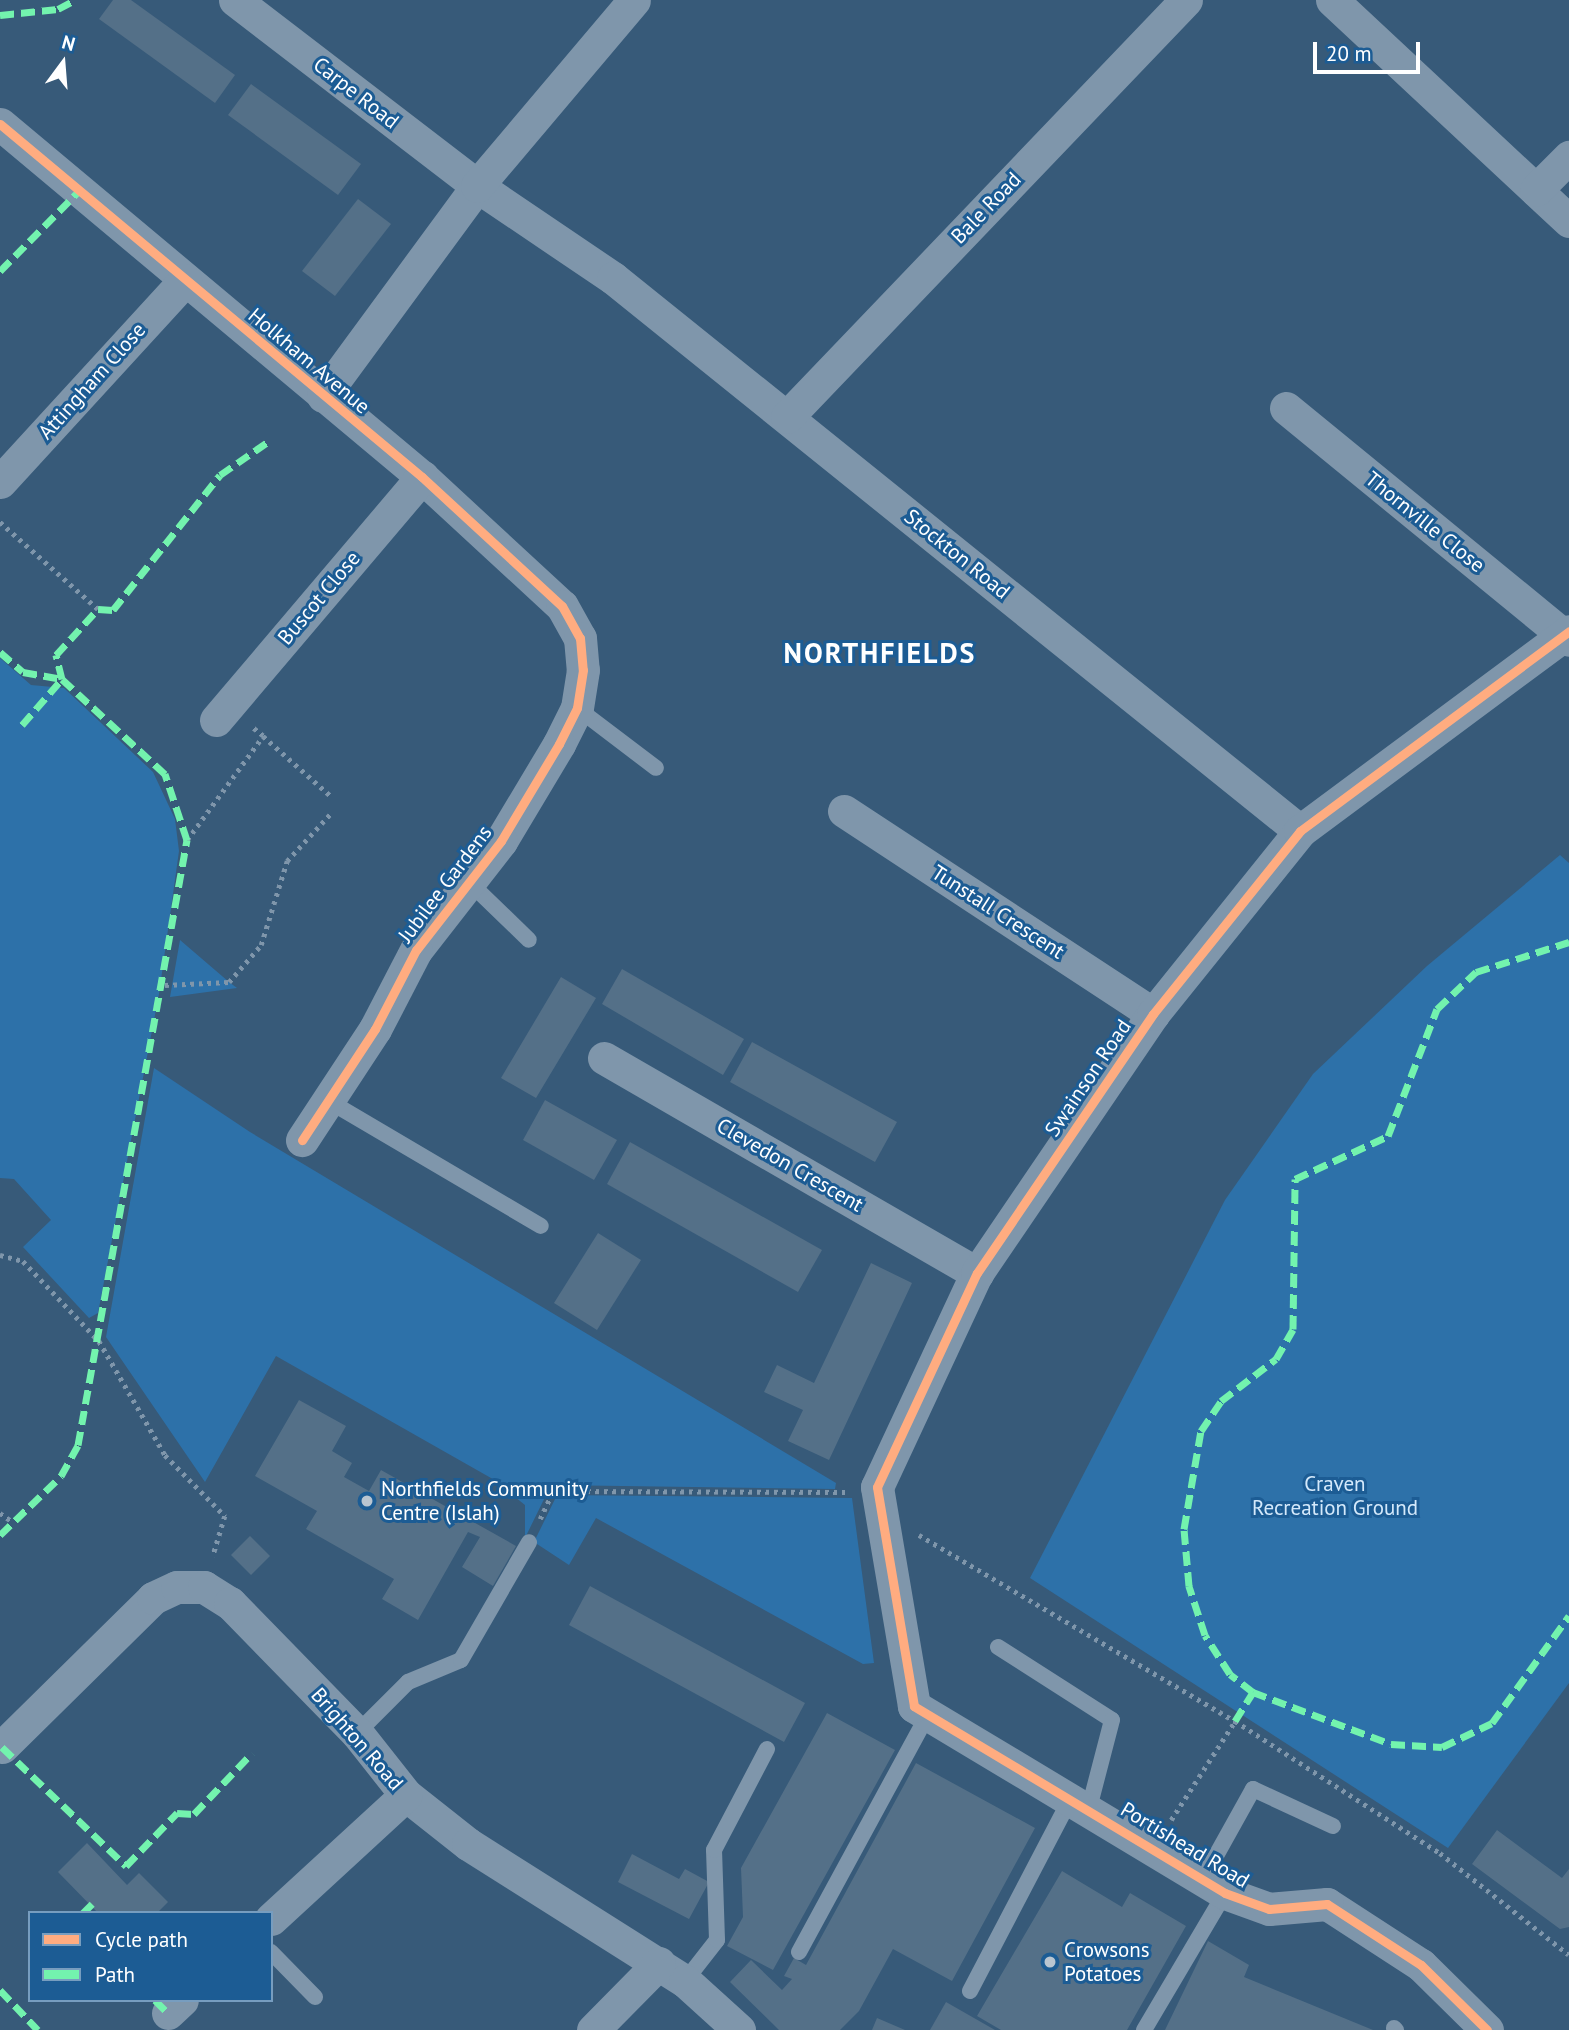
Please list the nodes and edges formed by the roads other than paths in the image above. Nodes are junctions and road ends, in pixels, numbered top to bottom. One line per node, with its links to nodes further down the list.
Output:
1 (235, 0): 7 (street, Carpe Road)
2 (634, 0): 7 (street)
3 (1186, 0): 14 (street, Bale Road)
4 (1332, 0): 8 (street)
5 (4, 134): 11 (street, Holkham Avenue)
6 (1569, 157): 8 (street)
7 (477, 186): 10 (street, Carpe Road); 12 (street)
8 (1536, 190): 9 (street)
9 (1569, 221)
10 (612, 278): 14 (street, Stockton Road)
11 (185, 280): 12 (street, Holkham Avenue); 16 (street, Attingham Close)
12 (323, 397): 15 (street, Holkham Avenue)
13 (1286, 408): 17 (street, Thornville Close)
14 (787, 416): 23 (street, Stockton Road)
15 (422, 477): 18 (street, Holkham Avenue); 20 (street, Buscot Close)
16 (0, 482)
17 (1567, 636): 23 (street, Swainson Road)
18 (580, 638): 19 (street, Jubilee Gardens)
19 (577, 708): 21 (lane); 24 (street, Jubilee Gardens)
20 (221, 713)
21 (656, 768)
22 (844, 811): 26 (street, Tunstall Crescent)
23 (1300, 831): 26 (street, Swainson Road)
24 (469, 882): 25 (lane); 28 (street, Jubilee Gardens)
25 (529, 940)
26 (1153, 1014): 31 (street, Swainson Road)
27 (604, 1058): 31 (street, Clevedon Crescent)
28 (327, 1100): 29 (street, Jubilee Gardens); 30 (lane)
29 (302, 1140)
30 (541, 1226)
31 (977, 1273): 34 (street, Swainson Road)
32 (529, 1542): 36 (lane)
33 (998, 1647): 40 (lane)
34 (906, 1684): 35 (street, Portishead Road)
35 (927, 1716): 40 (street, Portishead Road); 44 (lane)
36 (357, 1733): 37 (street, Brighton Road); 39 (street, Brighton Road)
37 (2, 1747)
38 (767, 1749): 46 (lane)
39 (406, 1795): 43 (street); 46 (street, Brighton Road)
40 (1080, 1803): 42 (street, Portishead Road); 47 (lane)
41 (1334, 1826): 42 (lane)
42 (1214, 1886): 51 (lane); 52 (street, Portishead Road)
43 (273, 1917)
44 (799, 1952)
45 (273, 1953): 48 (lane)
46 (672, 1972): 49 (street); 50 (street, Brighton Road)
47 (970, 1990)
48 (315, 1997)
49 (593, 2030)
50 (739, 2030)
51 (1144, 2030)
52 (1487, 2030)

